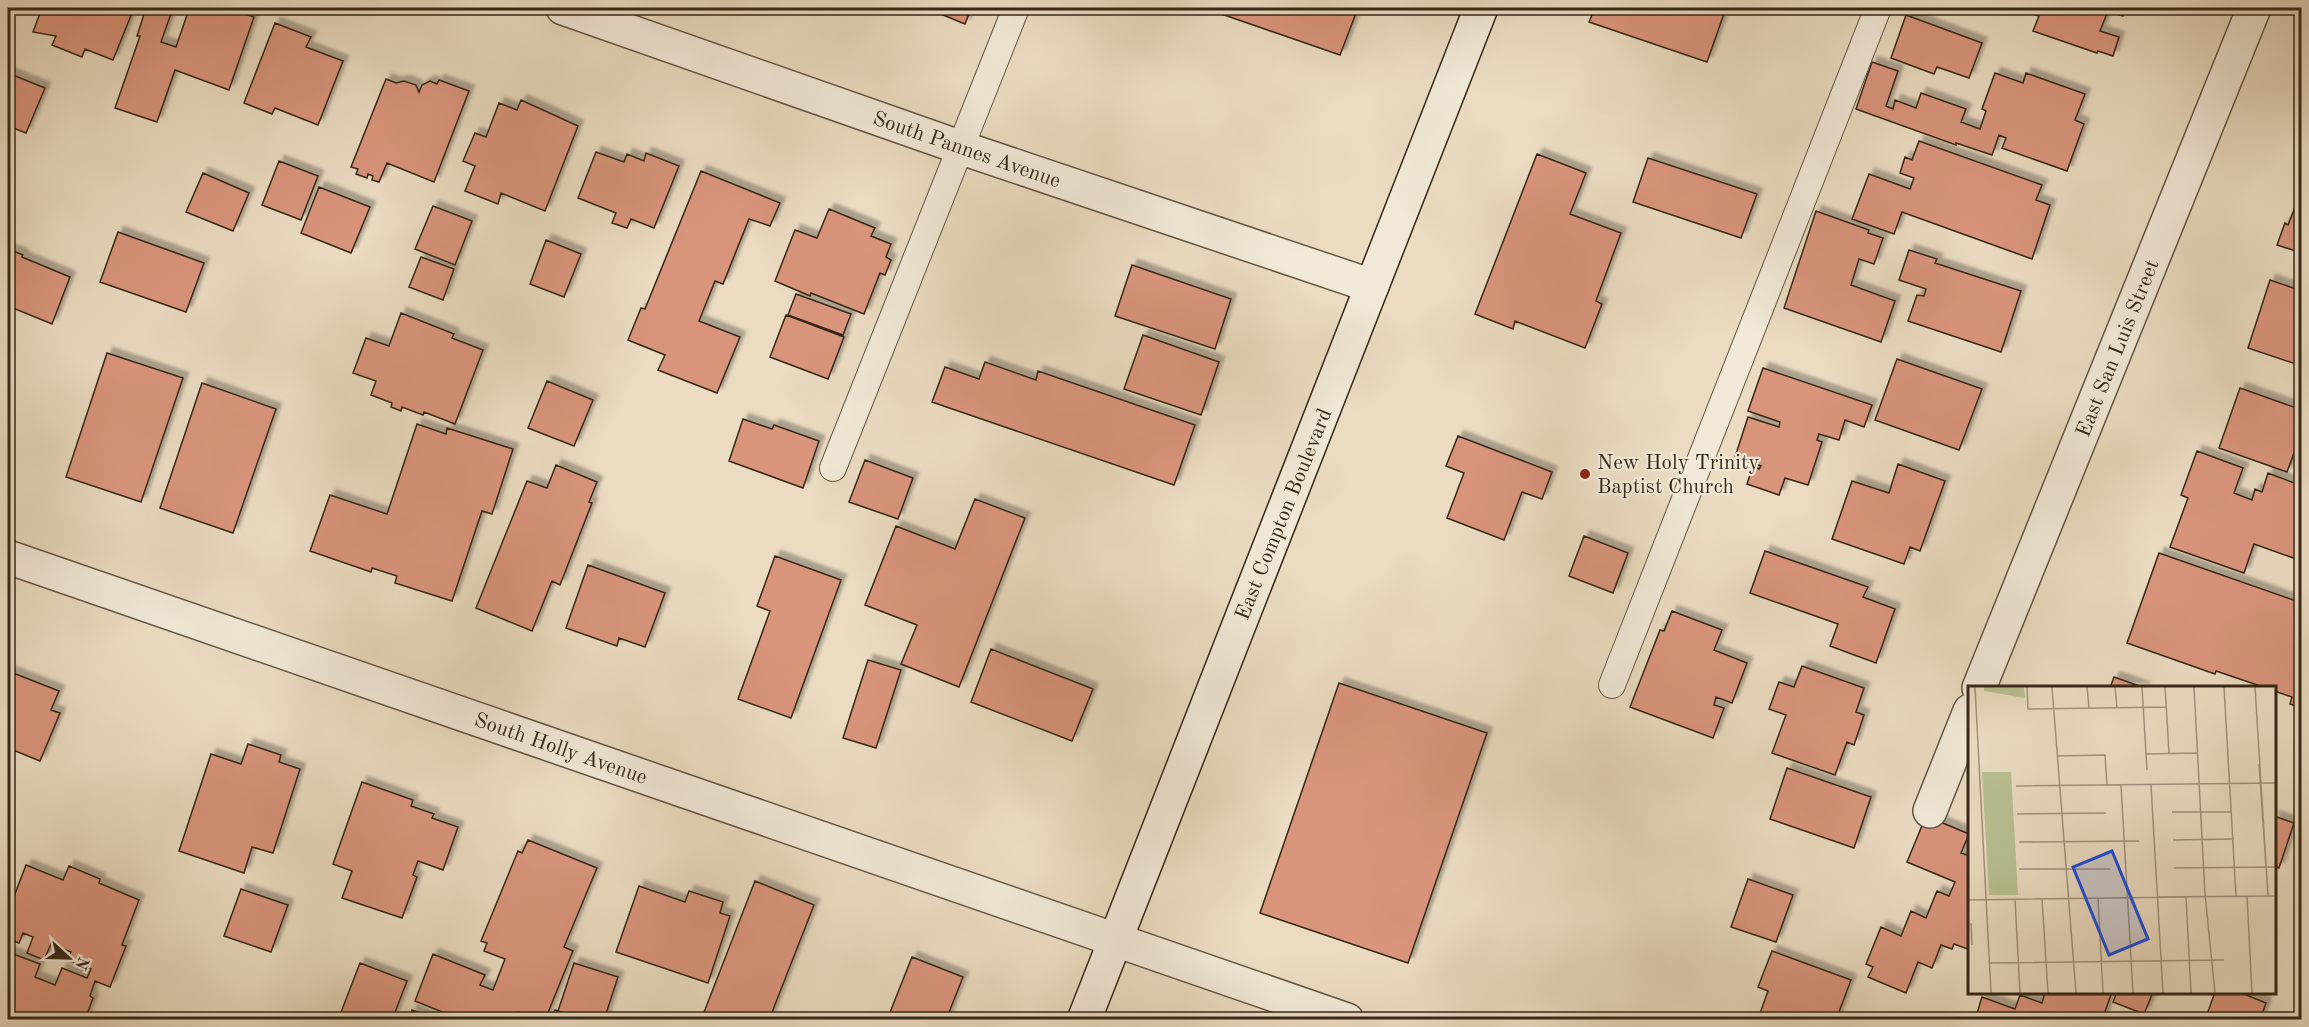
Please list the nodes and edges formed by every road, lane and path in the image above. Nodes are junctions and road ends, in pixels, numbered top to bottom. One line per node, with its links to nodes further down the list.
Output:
1 (563, 8): 6 (street, South Pannes Avenue)
2 (1016, 8): 6 (lane)
3 (1481, 8): 7 (street, East Compton Boulevard)
4 (1878, 8): 10 (lane)
5 (2254, 8): 11 (street, East San Luis Street)
6 (962, 148): 7 (street, South Pannes Avenue); 8 (lane)
7 (1372, 286): 14 (street, East Compton Boulevard)
8 (833, 468)
9 (8, 557): 14 (street, South Holly Avenue)
10 (1612, 685)
11 (1980, 686)
12 (1968, 716): 13 (street)
13 (1930, 811)
14 (1115, 940): 15 (street, East Compton Boulevard); 16 (street, South Holly Avenue)
15 (1084, 1020)
16 (1347, 1020)

